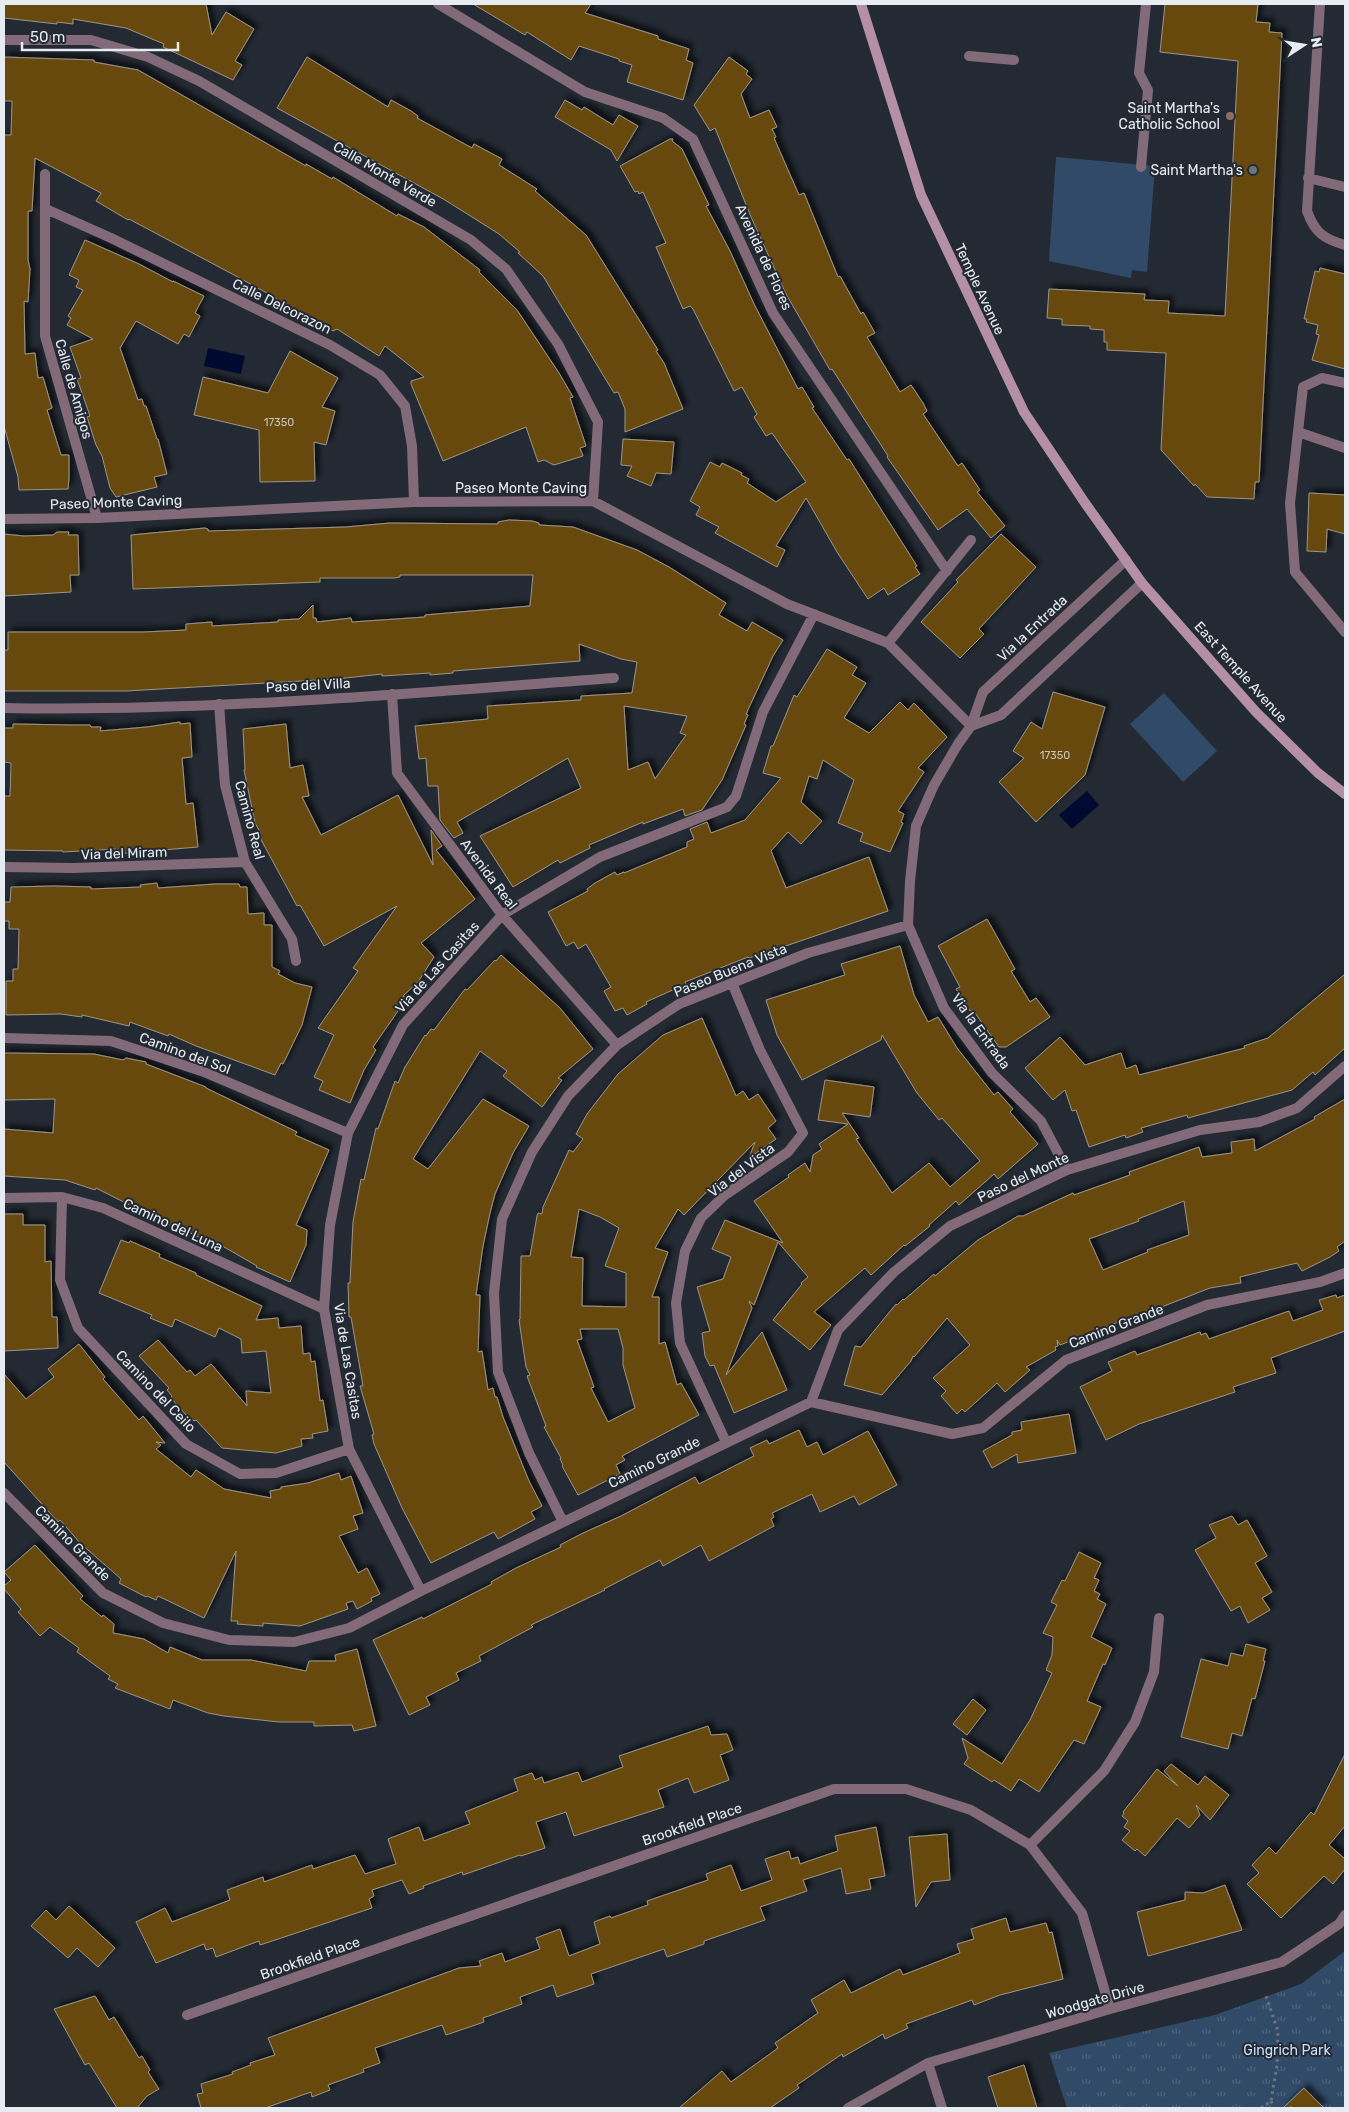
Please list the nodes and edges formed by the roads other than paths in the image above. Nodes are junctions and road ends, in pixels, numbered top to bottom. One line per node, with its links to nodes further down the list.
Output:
1 (861, 4): 22 (main road, Temple Avenue)
2 (1146, 4): 8 (street)
3 (1320, 4): 10 (street)
4 (445, 6): 23 (street, Avenida de Flores)
5 (4, 40): 17 (street, Calle Monte Verde)
6 (970, 56): 7 (street)
7 (1014, 60)
8 (1141, 167)
9 (45, 174): 12 (street, Calle de Amigos)
10 (1308, 178): 11 (street); 13 (street)
11 (1345, 187)
12 (46, 209): 18 (street, Calle Delcorazon); 19 (street, Calle de Amigos)
13 (1345, 245)
14 (1345, 383): 15 (street)
15 (1298, 432): 16 (street); 26 (street)
16 (1345, 448)
17 (593, 501): 18 (street, Paseo Monte Caving); 25 (street, Paseo Monte Caving)
18 (414, 502): 19 (street, Paseo Monte Caving)
19 (97, 518): 20 (street, Paseo Monte Caving)
20 (4, 519)
21 (971, 540): 23 (street)
22 (1126, 560): 24 (main road, East Temple Avenue); 32 (street, Via la Entrada)
23 (947, 571): 27 (street)
24 (1142, 583): 32 (street); 33 (main road, East Temple Avenue)
25 (814, 614): 27 (street, Paseo Monte Caving); 36 (street, Via de Las Casitas)
26 (1345, 632)
27 (888, 643): 32 (street, Paseo Monte Caving)
28 (614, 678): 29 (street, Paso del Villa)
29 (392, 694): 30 (street, Paso del Villa); 36 (street, Avenida Real)
30 (219, 704): 31 (street, Paso del Villa); 34 (street, Camino Real)
31 (4, 708)
32 (972, 726): 37 (street, Via la Entrada)
33 (1345, 794)
34 (245, 862): 35 (street, Via del Miram); 38 (street, Camino Real)
35 (4, 867)
36 (502, 915): 41 (street, Avenida Real); 43 (street, Via de Las Casitas)
37 (908, 925): 39 (street, Paseo Buena Vista); 44 (street, Via la Entrada)
38 (296, 961)
39 (732, 983): 41 (street, Paseo Buena Vista); 50 (street, Via del Vista)
40 (4, 1038): 43 (street, Camino del Sol)
41 (617, 1045): 53 (street, Paseo Buena Vista)
42 (1345, 1066): 44 (street, Paso del Monte)
43 (348, 1133): 48 (street, Via de Las Casitas)
44 (1067, 1170): 49 (street, Paso del Monte)
45 (62, 1197): 46 (street, Camino del Luna); 48 (street, Camino del Luna); 51 (street, Camino del Ceilo)
46 (4, 1198)
47 (1345, 1273): 49 (street, Camino Grande)
48 (324, 1310): 51 (street, Via de Las Casitas)
49 (811, 1402): 50 (street, Camino Grande)
50 (726, 1442): 53 (street, Camino Grande)
51 (349, 1448): 54 (street, Via de Las Casitas)
52 (4, 1493): 54 (street, Camino Grande)
53 (563, 1522): 54 (street, Camino Grande)
54 (421, 1591)
55 (1159, 1618): 56 (street)
56 (1030, 1845): 58 (street, Brookfield Place); 59 (street, Brookfield Place)
57 (1345, 1916): 58 (street, Woodgate Drive)
58 (1110, 2009): 60 (street, Woodgate Drive)
59 (187, 2015)
60 (928, 2062): 61 (street, Woodgate Drive); 62 (street)
61 (848, 2108)
62 (942, 2108)

